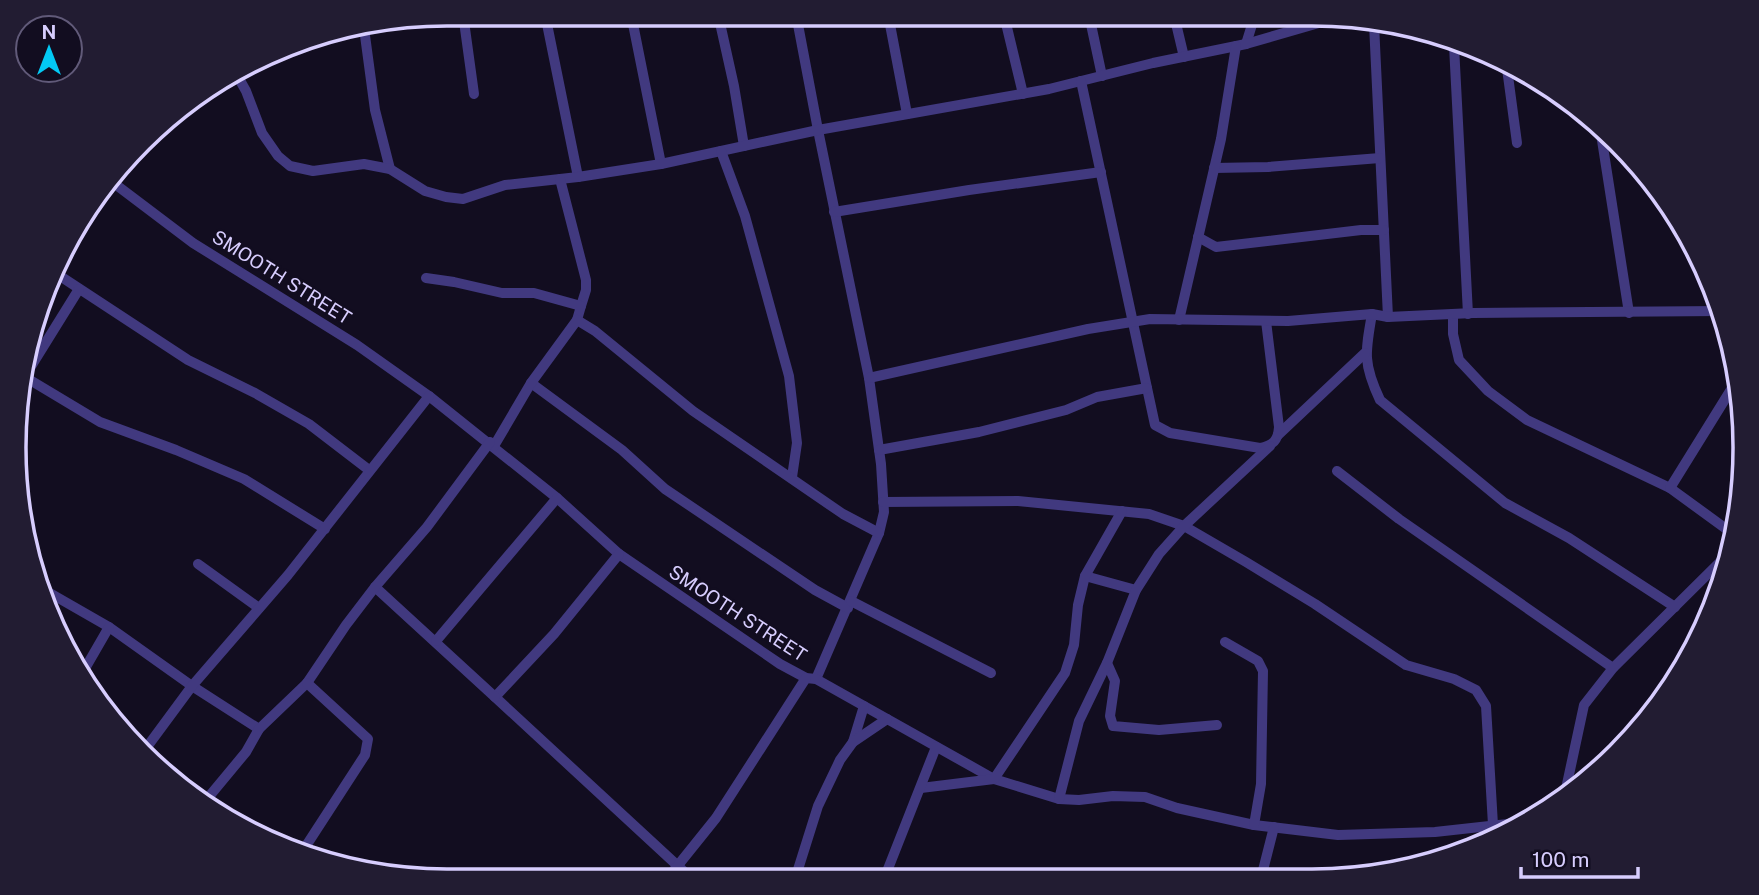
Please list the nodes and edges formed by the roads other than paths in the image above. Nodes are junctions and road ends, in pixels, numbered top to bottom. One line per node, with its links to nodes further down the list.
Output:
1 (465, 26): 21 (street)
2 (547, 26): 34 (street)
3 (633, 26): 30 (street)
4 (721, 26): 27 (street)
5 (798, 26): 24 (street)
6 (890, 26): 23 (street)
7 (1007, 26): 22 (street)
8 (1091, 26): 18 (street)
9 (1177, 26): 16 (street)
10 (1250, 26): 14 (street)
11 (1306, 26): 14 (street)
12 (1374, 31): 29 (street)
13 (365, 34): 31 (street)
14 (1241, 45): 16 (street); 32 (street)
15 (1454, 52): 48 (street)
16 (1184, 57): 18 (street)
17 (1508, 75): 25 (street)
18 (1102, 76): 20 (street)
19 (240, 81): 31 (street)
20 (1081, 81): 22 (street); 33 (street)
21 (474, 94)
22 (1023, 94): 23 (street)
23 (907, 114): 24 (street)
24 (818, 130): 27 (street); 37 (street)
25 (1517, 143)
26 (1603, 144): 45 (street)
27 (744, 146): 28 (street)
28 (721, 151): 30 (street); 68 (street)
29 (1380, 158): 32 (street); 38 (street)
30 (661, 164): 34 (street)
31 (390, 169): 35 (street)
32 (1214, 169): 39 (street)
33 (1101, 172): 37 (street); 52 (street)
34 (578, 177): 35 (street)
35 (560, 179): 43 (street)
36 (117, 186): 61 (street, SMOOTH STREET)
37 (834, 212): 56 (street)
38 (1384, 230): 39 (street); 49 (street)
39 (1198, 237): 51 (street)
40 (62, 277): 42 (street)
41 (426, 278): 43 (street)
42 (79, 289): 55 (street); 66 (street)
43 (581, 306): 50 (street)
44 (1710, 311): 45 (street)
45 (1629, 313): 48 (street)
46 (1372, 314): 49 (street); 53 (street); 54 (street)
47 (1453, 314): 48 (street); 49 (street); 69 (street)
48 (1468, 314)
49 (1388, 317)
50 (577, 320): 58 (street); 68 (street)
51 (1179, 320): 52 (street); 53 (street)
52 (1134, 321): 56 (street); 59 (street)
53 (1266, 321): 62 (street)
54 (1365, 353): 62 (street); 85 (street)
55 (35, 360)
56 (869, 378): 65 (street)
57 (32, 381): 75 (street)
58 (531, 383): 63 (street); 84 (street)
59 (1147, 388): 64 (street); 65 (street)
60 (1729, 393): 69 (street)
61 (429, 396): 63 (street, SMOOTH STREET); 66 (street)
62 (1278, 435): 64 (street)
63 (492, 444): 70 (street, SMOOTH STREET); 81 (street)
64 (1271, 446): 73 (street)
65 (879, 450): 71 (street)
66 (369, 470): 75 (street)
67 (1337, 471): 92 (street)
68 (792, 477): 76 (street)
69 (1670, 488): 74 (street)
70 (557, 498): 77 (street, SMOOTH STREET); 88 (street)
71 (883, 502): 72 (street); 76 (street)
72 (1122, 510): 73 (street); 80 (street)
73 (1184, 526): 82 (street); 112 (street)
74 (1725, 528)
75 (325, 529): 86 (street)
76 (879, 533): 84 (street)
77 (619, 554): 94 (street, SMOOTH STREET); 97 (street)
78 (198, 564): 86 (street)
79 (1715, 566): 85 (street)
80 (1085, 576): 82 (street); 105 (street)
81 (375, 587): 88 (street); 95 (street)
82 (1136, 590): 90 (street)
83 (53, 595): 87 (street)
84 (850, 605): 93 (street); 94 (street)
85 (1675, 607): 92 (street)
86 (260, 608): 96 (street)
87 (109, 627): 91 (street); 96 (street)
88 (436, 641): 97 (street)
89 (1225, 642): 111 (street)
90 (1107, 663): 100 (street); 109 (street)
91 (87, 665)
92 (1613, 668): 106 (street)
93 (992, 673)
94 (811, 679): 98 (street, SMOOTH STREET); 115 (street)
95 (307, 683): 101 (street); 114 (street)
96 (192, 686): 101 (street); 103 (street)
97 (495, 697): 115 (street)
98 (864, 706): 99 (street, SMOOTH STREET); 102 (street)
99 (887, 719): 102 (street); 104 (street, SMOOTH STREET)
100 (1217, 725)
101 (259, 729): 108 (street)
102 (853, 742): 117 (street)
103 (149, 744)
104 (936, 747): 105 (street, SMOOTH STREET); 107 (street)
105 (994, 779): 107 (street); 109 (street, SMOOTH STREET)
106 (1567, 782)
107 (921, 788): 118 (street)
108 (210, 796)
109 (1059, 799): 111 (street, SMOOTH STREET)
110 (1499, 824): 112 (street, SMOOTH STREET)
111 (1254, 825): 113 (street, SMOOTH STREET)
112 (1493, 825): 113 (street, SMOOTH STREET)
113 (1274, 827): 119 (street)
114 (307, 844)
115 (677, 867): 116 (street)
116 (680, 869)
117 (798, 869)
118 (888, 869)
119 (1263, 869)

